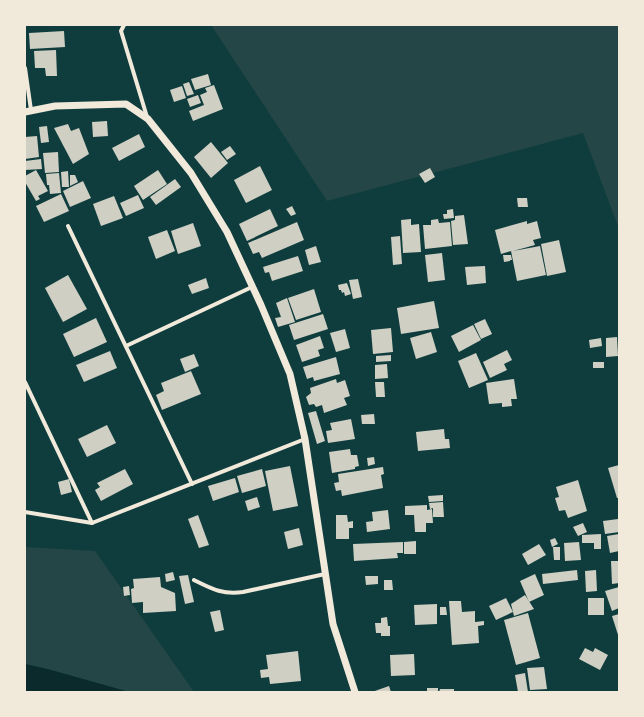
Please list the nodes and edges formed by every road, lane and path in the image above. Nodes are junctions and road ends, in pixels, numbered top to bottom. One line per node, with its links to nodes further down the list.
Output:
1 (124, 25): 4 (street)
2 (25, 68): 3 (street)
3 (28, 111): 4 (street)
4 (148, 120): 6 (street)
5 (68, 226): 7 (street)
6 (252, 287): 7 (street); 9 (street)
7 (126, 346): 10 (street)
8 (25, 382): 12 (street)
9 (305, 439): 10 (street); 13 (street)
10 (192, 484): 12 (street)
11 (25, 512): 12 (street)
12 (92, 523)
13 (325, 574): 14 (street); 15 (street)
14 (194, 580)
15 (354, 692)

